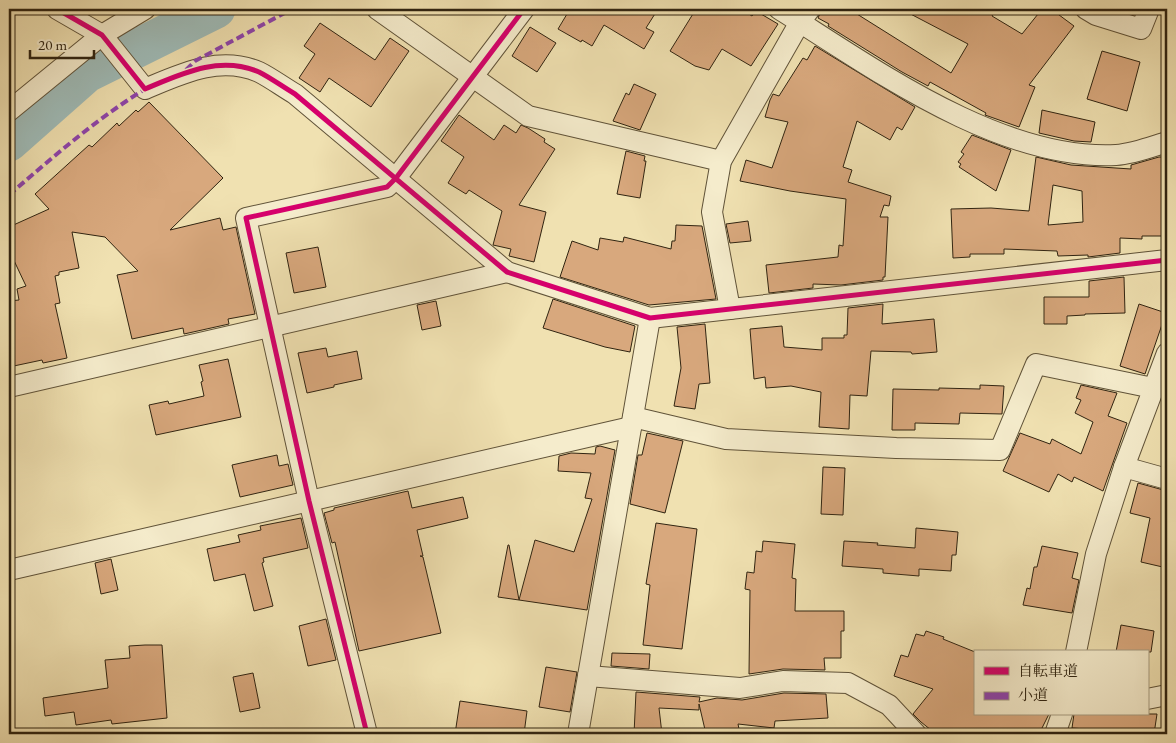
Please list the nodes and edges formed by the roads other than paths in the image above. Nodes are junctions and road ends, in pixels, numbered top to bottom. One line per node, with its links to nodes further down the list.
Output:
1 (56, 9): 9 (street)
2 (145, 9): 9 (street)
3 (377, 9): 10 (street)
4 (524, 9): 10 (street)
5 (779, 9): 8 (street)
6 (1086, 9): 7 (street)
7 (1149, 9)
8 (805, 15): 12 (street); 13 (street)
9 (106, 41): 11 (street); 14 (street)
10 (472, 76): 13 (street); 14 (street)
11 (9, 111)
12 (1167, 142)
13 (721, 161): 17 (street)
14 (396, 178): 16 (street); 19 (street)
15 (1167, 260): 17 (street)
16 (507, 272): 18 (street); 19 (street)
17 (730, 310): 18 (street)
18 (650, 318): 23 (street)
19 (270, 327): 21 (street); 26 (street)
20 (1167, 352): 22 (street)
21 (9, 387)
22 (1153, 388): 23 (street); 24 (street)
23 (632, 422): 26 (street); 29 (street)
24 (1124, 467): 25 (street); 28 (street)
25 (1167, 479)
26 (309, 501): 27 (street); 33 (street)
27 (9, 570)
28 (1076, 650)
29 (588, 676): 34 (street); 35 (street)
30 (1167, 695): 31 (street)
31 (1148, 699)
32 (1061, 716): 36 (street)
33 (367, 734)
34 (578, 734)
35 (916, 734)
36 (1055, 734)

